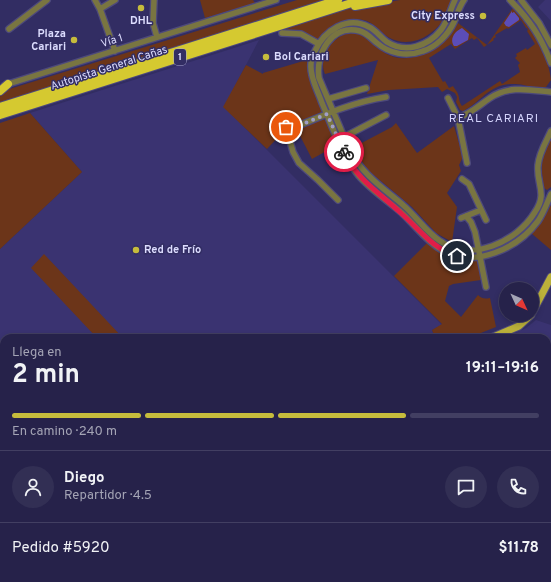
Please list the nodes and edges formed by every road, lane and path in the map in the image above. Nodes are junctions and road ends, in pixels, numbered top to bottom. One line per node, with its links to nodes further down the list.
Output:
1 (47, 0): 15 (street)
2 (95, 0): 14 (street)
3 (115, 0): 14 (street)
4 (154, 0): 17 (street)
5 (276, 0): 12 (street, Vía 1)
6 (361, 0): 13 (highway, Autopista General Cañas / 1)
7 (388, 0): 13 (highway)
8 (455, 0): 23 (street)
9 (464, 0): 23 (street)
10 (511, 0): 20 (street)
11 (521, 0): 19 (street)
12 (259, 2): 17 (street, Vía 1)
13 (340, 3): 25 (highway, Autopista General Cañas / 1); 33 (highway, 1)
14 (100, 9): 21 (street)
15 (9, 29)
16 (282, 33): 18 (street)
17 (157, 37): 21 (street, Vía 1)
18 (322, 43): 22 (street); 23 (street)
19 (550, 43): 20 (street)
20 (544, 45): 24 (street)
21 (115, 51): 26 (street, Vía 1)
22 (318, 51): 32 (street); 35 (street)
23 (412, 51)
24 (551, 63)
25 (141, 70): 36 (highway, Autopista General Cañas / 1); 38 (highway)
26 (4, 86): 28 (highway)
27 (366, 88): 32 (street)
28 (0, 91)
29 (551, 92): 39 (street)
30 (386, 97): 34 (street)
31 (448, 98): 39 (street)
32 (328, 99): 34 (street)
33 (0, 107)
34 (333, 111): 35 (street); 41 (street)
35 (327, 114): 44 (street); 47 (street)
36 (0, 115)
37 (386, 115): 41 (street)
38 (0, 118)
39 (458, 118): 42 (street)
40 (551, 131): 46 (street)
41 (344, 137): 44 (street)
42 (467, 163)
43 (462, 179): 48 (street)
44 (373, 185): 50 (street); 51 (street)
45 (550, 196): 46 (street); 51 (street)
46 (542, 197): 50 (street)
47 (338, 200)
48 (481, 210): 49 (street); 50 (street)
49 (486, 220)
50 (478, 249): 51 (street)
51 (480, 257): 53 (street)
52 (551, 277): 54 (main road)
53 (486, 287)
54 (539, 299)
55 (523, 322): 56 (main road)
56 (500, 334)

